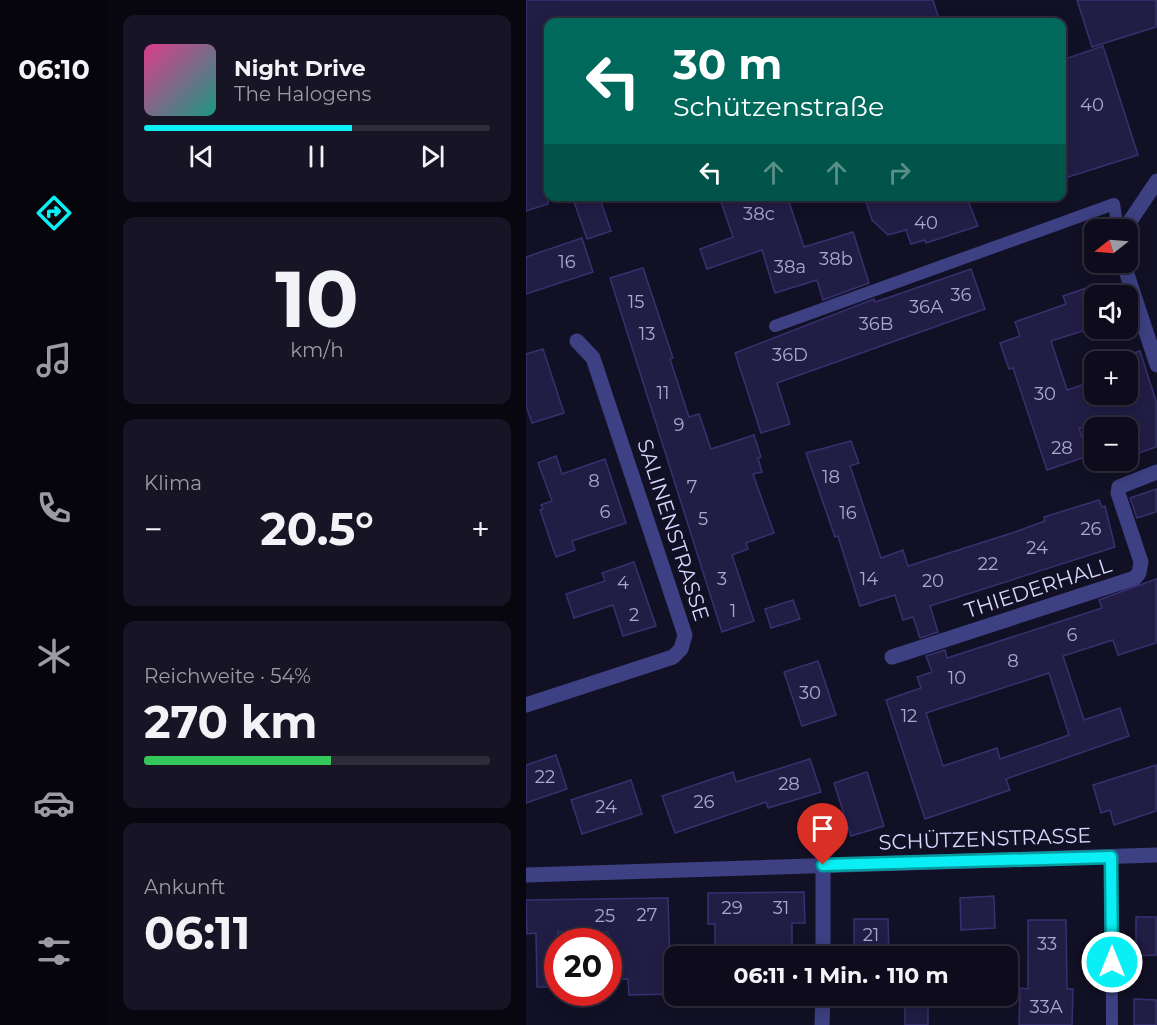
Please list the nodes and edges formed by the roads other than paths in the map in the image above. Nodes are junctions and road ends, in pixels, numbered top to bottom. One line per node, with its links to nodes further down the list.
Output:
1 (1156, 181): 3 (street)
2 (1116, 219): 5 (lane)
3 (1131, 219)
4 (1127, 273): 7 (street)
5 (775, 326)
6 (577, 341): 10 (street, SALINENSTRASSE)
7 (1156, 365)
8 (1156, 472): 9 (street, THIEDERHALL)
9 (892, 657)
10 (526, 705)
11 (1156, 855): 12 (street, SCHÜTZENSTRASSE)
12 (1111, 857): 13 (street, SCHÜTZENSTRASSE); 18 (lane)
13 (823, 865): 14 (street, SCHÜTZENSTRASSE); 15 (street)
14 (526, 874)
15 (823, 946)
16 (823, 1006): 17 (street)
17 (822, 1025)
18 (1112, 1025)

